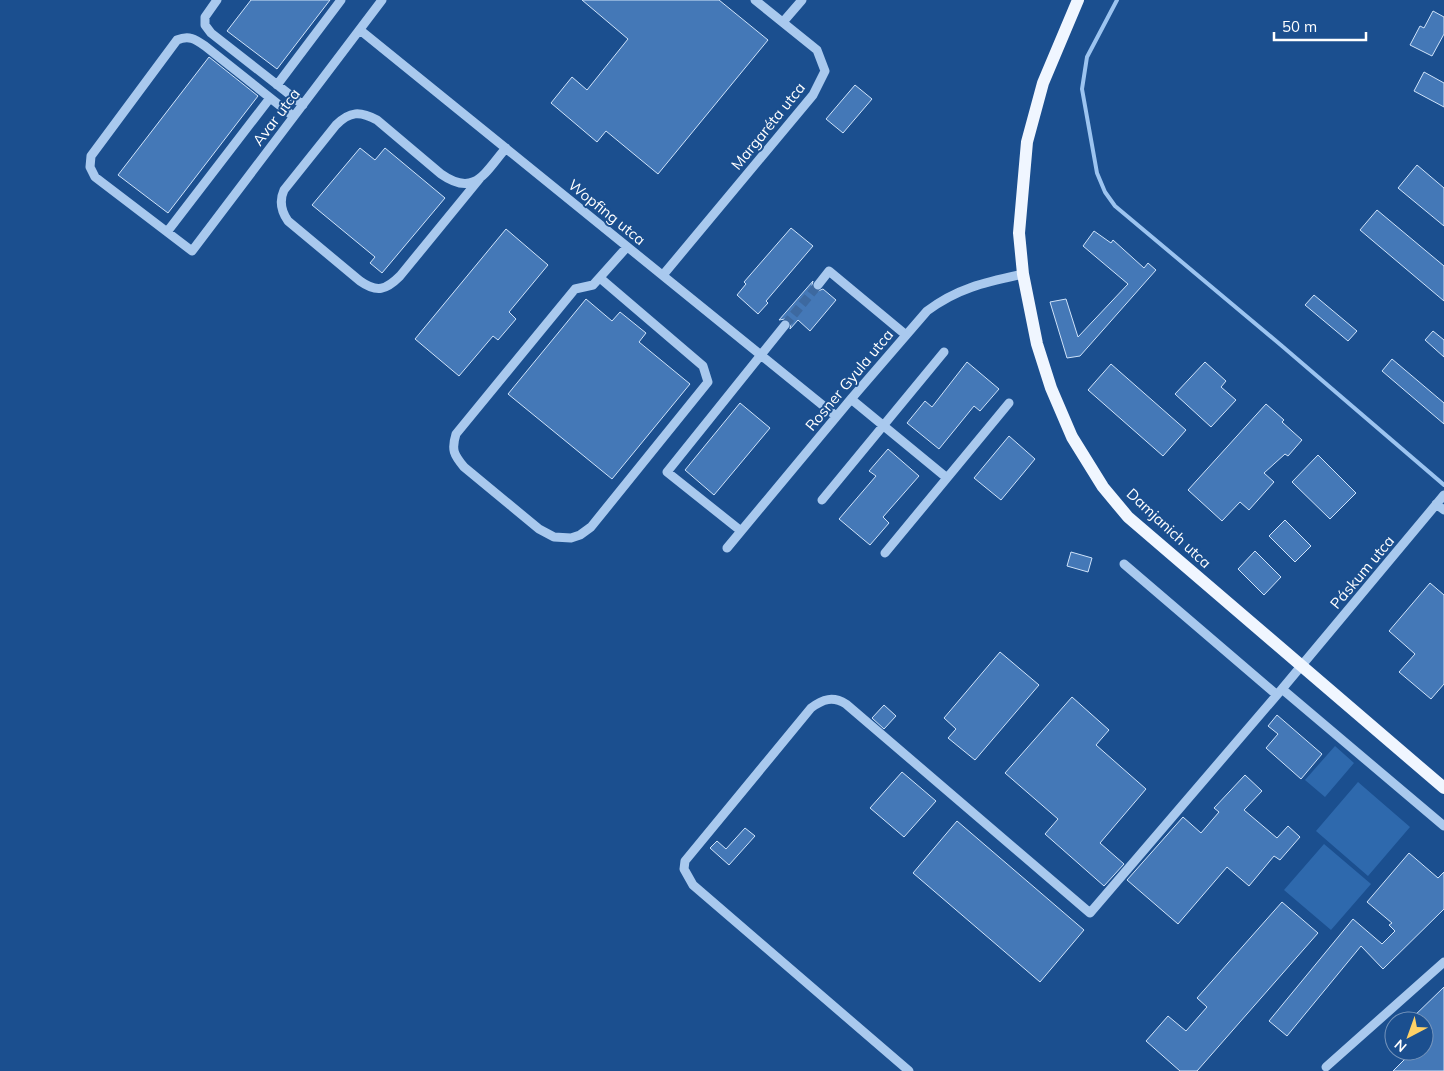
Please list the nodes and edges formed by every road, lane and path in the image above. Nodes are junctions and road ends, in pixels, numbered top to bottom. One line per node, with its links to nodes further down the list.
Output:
1 (217, 0): 9 (street)
2 (342, 0): 9 (street)
3 (382, 0): 8 (street, Avar utca)
4 (755, 0): 7 (street, Margaréta utca)
5 (802, 0): 7 (street)
6 (1078, 0): 17 (main road, Damjanich utca)
7 (783, 22): 18 (street, Margaréta utca)
8 (360, 30): 11 (street, Avar utca); 13 (street, Wopfing utca)
9 (277, 84): 11 (street)
10 (270, 98): 12 (street); 15 (street); 15 (street)
11 (303, 105): 12 (street, Avar utca)
12 (293, 116): 15 (street, Avar utca)
13 (506, 148): 14 (street); 16 (street, Wopfing utca)
14 (481, 177): 14 (street)
15 (166, 232)
16 (628, 247): 18 (street, Wopfing utca); 19 (street)
17 (1022, 274): 22 (street, Rosner Gyula utca); 37 (main road, Damjanich utca)
18 (663, 275): 24 (street, Wopfing utca)
19 (600, 278): 19 (street)
20 (818, 285): 22 (street)
21 (785, 325): 24 (street)
22 (906, 335): 25 (street, Rosner Gyula utca)
23 (944, 352): 28 (street)
24 (761, 355): 27 (street, Wopfing utca); 33 (street)
25 (851, 399): 27 (street, Rosner Gyula utca); 28 (street)
26 (1009, 403): 29 (street)
27 (836, 416): 33 (street, Rosner Gyula utca)
28 (883, 425): 29 (street); 30 (street)
29 (947, 478): 35 (street)
30 (822, 500)
31 (1440, 500): 32 (street); 37 (street, Páskum utca)
32 (1444, 510)
33 (741, 531): 34 (street, Rosner Gyula utca)
34 (727, 548)
35 (885, 553)
36 (1124, 564): 38 (street)
37 (1301, 666): 38 (street, Páskum utca); 39 (main road, Damjanich utca)
38 (1279, 692): 40 (street); 43 (street, Páskum utca)
39 (1444, 788)
40 (1444, 826)
41 (1444, 962): 42 (street)
42 (1326, 1067)
43 (909, 1071)

